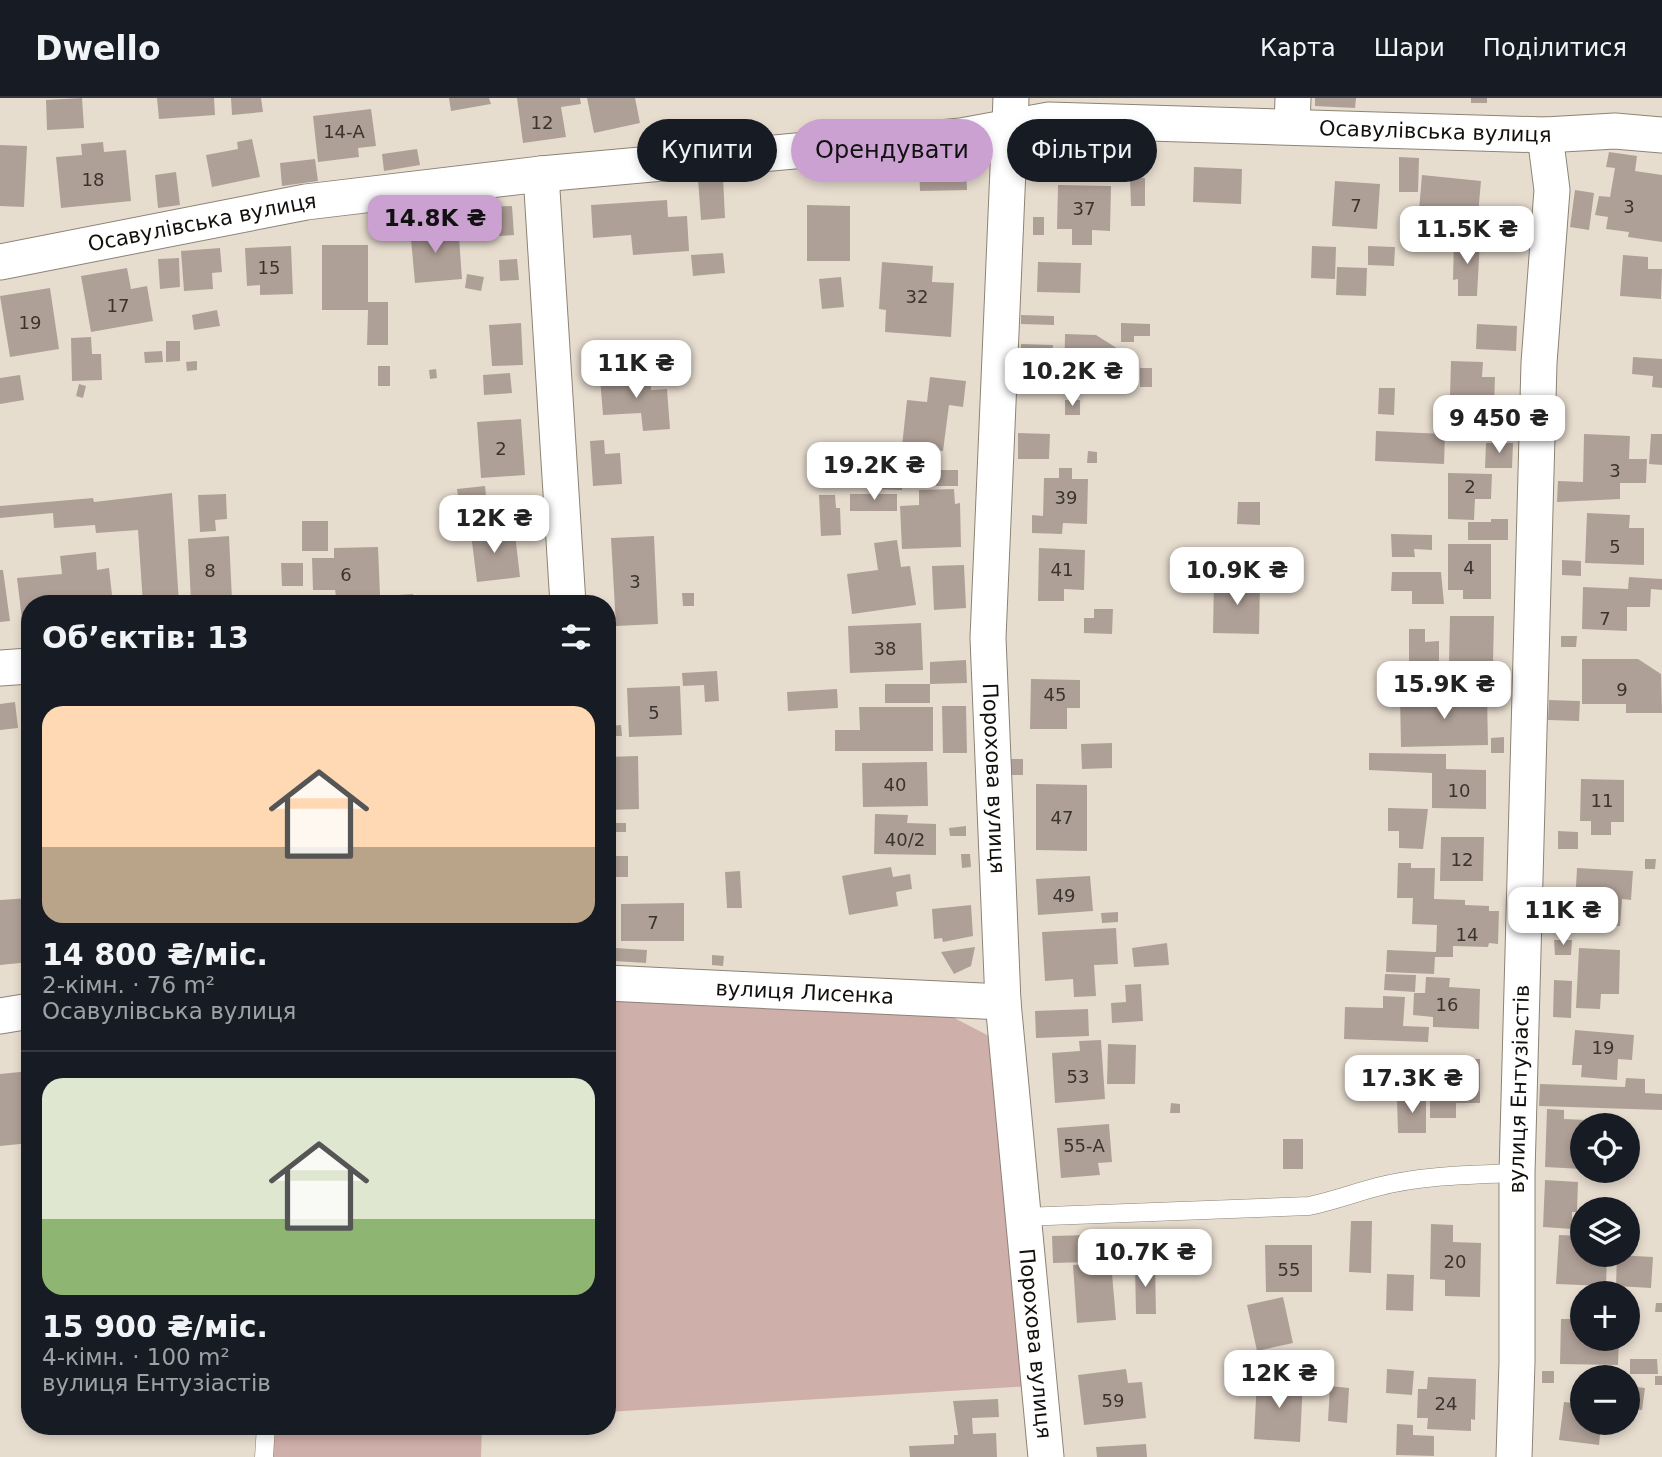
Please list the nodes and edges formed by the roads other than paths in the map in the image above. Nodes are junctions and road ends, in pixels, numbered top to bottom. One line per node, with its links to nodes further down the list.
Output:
1 (1010, 112): 2 (street, Осавулівська вулиця); 5 (street, Осавулівська вулиця); 11 (street, Порохова вулиця)
2 (1292, 112): 3 (street, Осавулівська вулиця)
3 (1545, 135): 4 (street, Осавулівська вулиця); 14 (street, вулиця Ентузіастів)
4 (1662, 135)
5 (541, 174): 6 (street, Осавулівська вулиця); 7 (street)
6 (0, 262)
7 (567, 595)
8 (21, 667): 9 (street)
9 (0, 668)
10 (616, 983): 11 (street, вулиця Лисенка)
11 (1003, 1002): 15 (street, Порохова вулиця)
12 (21, 1012): 13 (street)
13 (0, 1016)
14 (1517, 1173): 15 (lane); 19 (street, вулиця Ентузіастів)
15 (1023, 1217): 18 (street, Порохова вулиця)
16 (265, 1435): 17 (lane)
17 (264, 1457)
18 (1046, 1457)
19 (1514, 1457)

